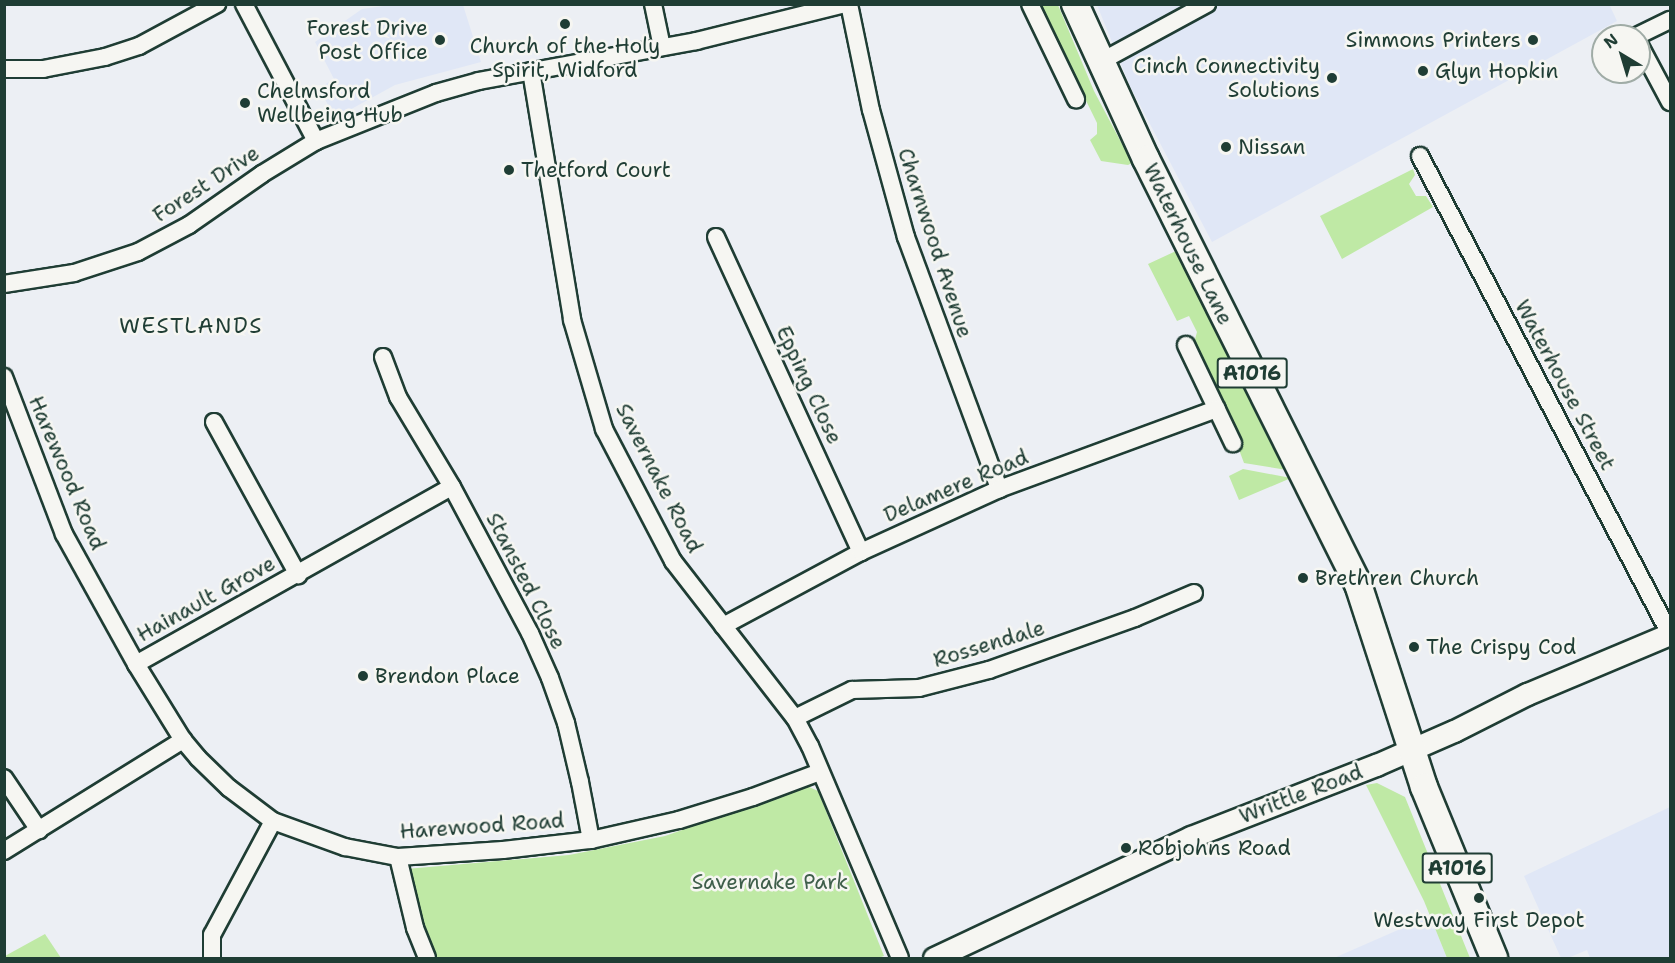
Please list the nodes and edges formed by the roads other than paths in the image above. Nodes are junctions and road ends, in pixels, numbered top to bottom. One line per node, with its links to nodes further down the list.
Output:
1 (217, 4): 13 (street)
2 (244, 4): 17 (street)
3 (653, 4): 10 (street)
4 (848, 4): 10 (street, Forest Drive); 28 (street, Charnwood Avenue)
5 (1030, 4): 15 (street)
6 (1075, 4): 11 (main road, Waterhouse Lane / A1016)
7 (1207, 4): 11 (street)
8 (1671, 20): 9 (street)
9 (1651, 29)
10 (662, 47): 14 (street, Forest Drive)
11 (1100, 62): 37 (main road, Waterhouse Lane / A1016)
12 (1651, 66): 16 (street)
13 (4, 69)
14 (531, 71): 17 (street, Forest Drive); 32 (street, Savernake Road)
15 (1076, 99)
16 (1671, 102)
17 (316, 141): 20 (street, Forest Drive)
18 (1420, 156): 33 (street, Waterhouse Street)
19 (716, 237): 29 (street, Epping Close)
20 (4, 284)
21 (1186, 345): 24 (street)
22 (382, 357): 27 (street, Stansted Close)
23 (4, 377): 34 (street, Harewood Road)
24 (1216, 409): 26 (street); 28 (street, Delamere Road)
25 (214, 422): 30 (street, Hainault Grove)
26 (1233, 443)
27 (452, 487): 30 (street, Hainault Grove); 42 (street, Stansted Close)
28 (999, 489): 29 (street, Delamere Road)
29 (861, 552): 32 (street, Delamere Road)
30 (298, 575): 34 (street, Hainault Grove)
31 (1194, 593): 35 (street, Rossendale)
32 (723, 626): 35 (street, Savernake Road)
33 (1671, 634): 37 (street, Writtle Road)
34 (136, 664): 36 (street, Harewood Road)
35 (795, 718): 38 (street, Savernake Road)
36 (183, 740): 40 (street, Harewood Road); 41 (street)
37 (1411, 749): 45 (street, Writtle Road); 50 (main road, A1016)
38 (820, 772): 42 (street, Harewood Road); 48 (street, Savernake Road)
39 (4, 778): 41 (street)
40 (273, 821): 44 (street, Harewood Road); 46 (street)
41 (39, 830): 43 (street)
42 (591, 840): 44 (street, Harewood Road)
43 (4, 851)
44 (398, 857): 47 (street)
45 (964, 952): 49 (street, Writtle Road)
46 (212, 958)
47 (427, 958)
48 (900, 958)
49 (934, 958)
50 (1494, 958)

